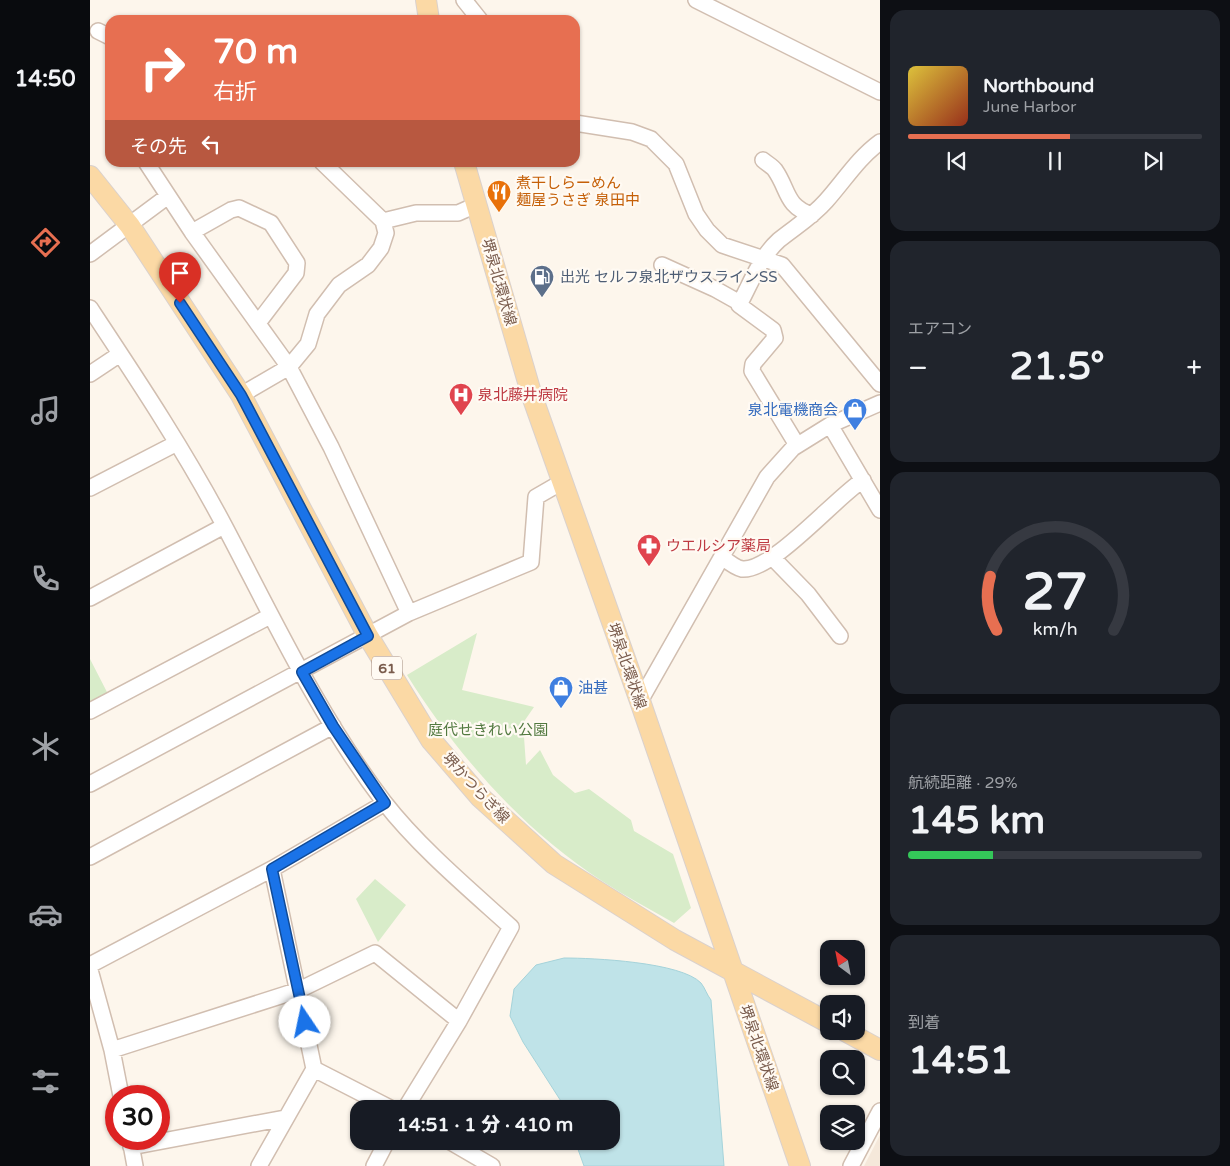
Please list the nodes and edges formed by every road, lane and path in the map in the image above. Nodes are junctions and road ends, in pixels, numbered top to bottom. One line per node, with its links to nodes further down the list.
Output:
1 (426, 0): 4 (main road)
2 (464, 0): 5 (street)
3 (696, 0): 6 (street)
4 (428, 15)
5 (476, 15)
6 (880, 92)
7 (580, 124): 21 (street)
8 (880, 142): 16 (street)
9 (763, 160): 16 (street)
10 (149, 167): 14 (street)
11 (327, 167): 17 (street)
12 (465, 167): 15 (main road, 堺泉北環状線)
13 (90, 176): 18 (main road, 堺かつらぎ線 / 61)
14 (168, 196): 18 (street); 19 (street)
15 (476, 205): 17 (street); 36 (main road, 堺泉北環状線)
16 (812, 215): 21 (street)
17 (383, 221): 27 (street)
18 (130, 226): 20 (street); 30 (main road, 堺かつらぎ線 / 61)
19 (192, 232): 25 (street); 25 (street)
20 (90, 254)
21 (764, 258): 23 (street); 29 (street)
22 (662, 265): 23 (street)
23 (740, 303): 34 (street)
24 (90, 308): 26 (street)
25 (258, 323): 27 (street)
26 (120, 354): 28 (street); 33 (street)
27 (288, 367): 30 (street); 43 (street)
28 (90, 374)
29 (880, 384)
30 (241, 395): 45 (main road, 堺かつらぎ線 / 61)
31 (880, 403): 32 (street)
32 (830, 425): 34 (street); 35 (street)
33 (177, 443): 37 (street); 39 (street)
34 (797, 445): 41 (street)
35 (863, 480): 38 (street); 40 (street)
36 (562, 482): 43 (street); 48 (main road, 堺泉北環状線)
37 (90, 488)
38 (880, 510)
39 (224, 526): 42 (street); 44 (street)
40 (771, 556): 41 (street); 46 (street)
41 (722, 557): 48 (street)
42 (90, 598)
43 (409, 613): 45 (street)
44 (270, 616): 47 (street); 49 (street)
45 (368, 636): 47 (street); 57 (main road, 堺かつらぎ線 / 61)
46 (840, 636)
47 (302, 672): 50 (street); 51 (street)
48 (640, 701): 57 (main road, 堺泉北環状線)
49 (90, 711)
50 (333, 726): 52 (street); 53 (street)
51 (90, 784)
52 (385, 803): 54 (street); 60 (street)
53 (90, 857)
54 (272, 869): 55 (street); 58 (street)
55 (90, 965)
56 (90, 970): 62 (street)
57 (733, 973): 59 (main road, 堺かつらぎ線 / 61); 78 (main road, 堺泉北環状線)
58 (299, 990): 60 (street); 62 (street); 64 (street)
59 (820, 1018)
60 (459, 1021): 67 (street)
61 (862, 1040): 63 (main road)
62 (112, 1050): 65 (street)
63 (880, 1050)
64 (314, 1069): 66 (street); 69 (street)
65 (119, 1085)
66 (374, 1100)
67 (411, 1100)
68 (880, 1112): 79 (street)
69 (285, 1118): 70 (street); 75 (street)
70 (170, 1137)
71 (132, 1150): 74 (street)
72 (382, 1150): 76 (street)
73 (464, 1150): 77 (street)
74 (135, 1166)
75 (259, 1166)
76 (374, 1166)
77 (492, 1166)
78 (800, 1166)
79 (851, 1166)

